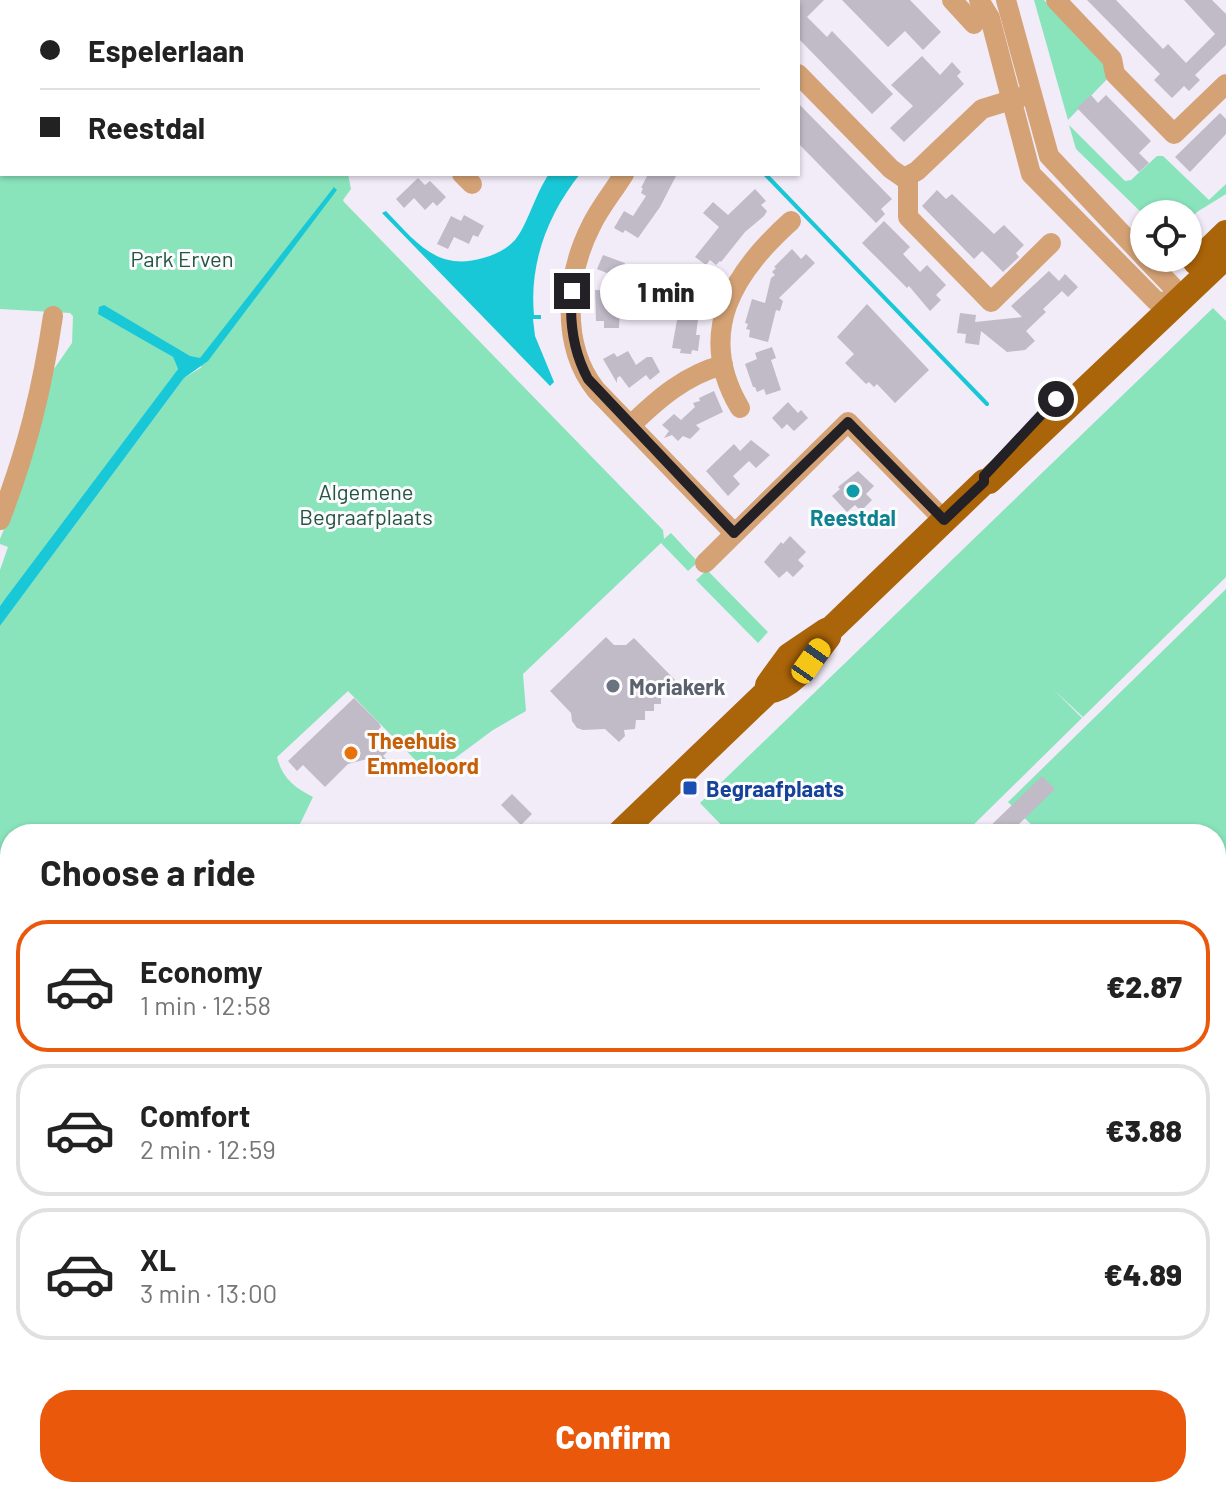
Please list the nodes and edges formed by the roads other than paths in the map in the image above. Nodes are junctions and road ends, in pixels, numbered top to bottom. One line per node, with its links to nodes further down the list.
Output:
1 (1006, 0): 6 (street)
2 (1056, 0): 5 (street)
3 (969, 7): 6 (street)
4 (800, 76): 8 (street)
5 (1226, 84)
6 (1021, 97): 8 (street); 11 (street); 15 (street)
7 (623, 176): 19 (street)
8 (908, 177): 12 (street)
9 (791, 221): 17 (street)
10 (1226, 233): 15 (main road)
11 (1130, 241)
12 (1051, 243)
13 (1226, 256): 15 (main road)
14 (1154, 272): 15 (street)
15 (1168, 297): 21 (main road)
16 (53, 316): 20 (street)
17 (723, 365): 18 (street); 19 (street)
18 (740, 408)
19 (631, 425): 22 (street)
20 (0, 520)
21 (944, 520): 22 (street); 24 (main road)
22 (734, 533): 23 (street)
23 (705, 563)
24 (629, 824)

